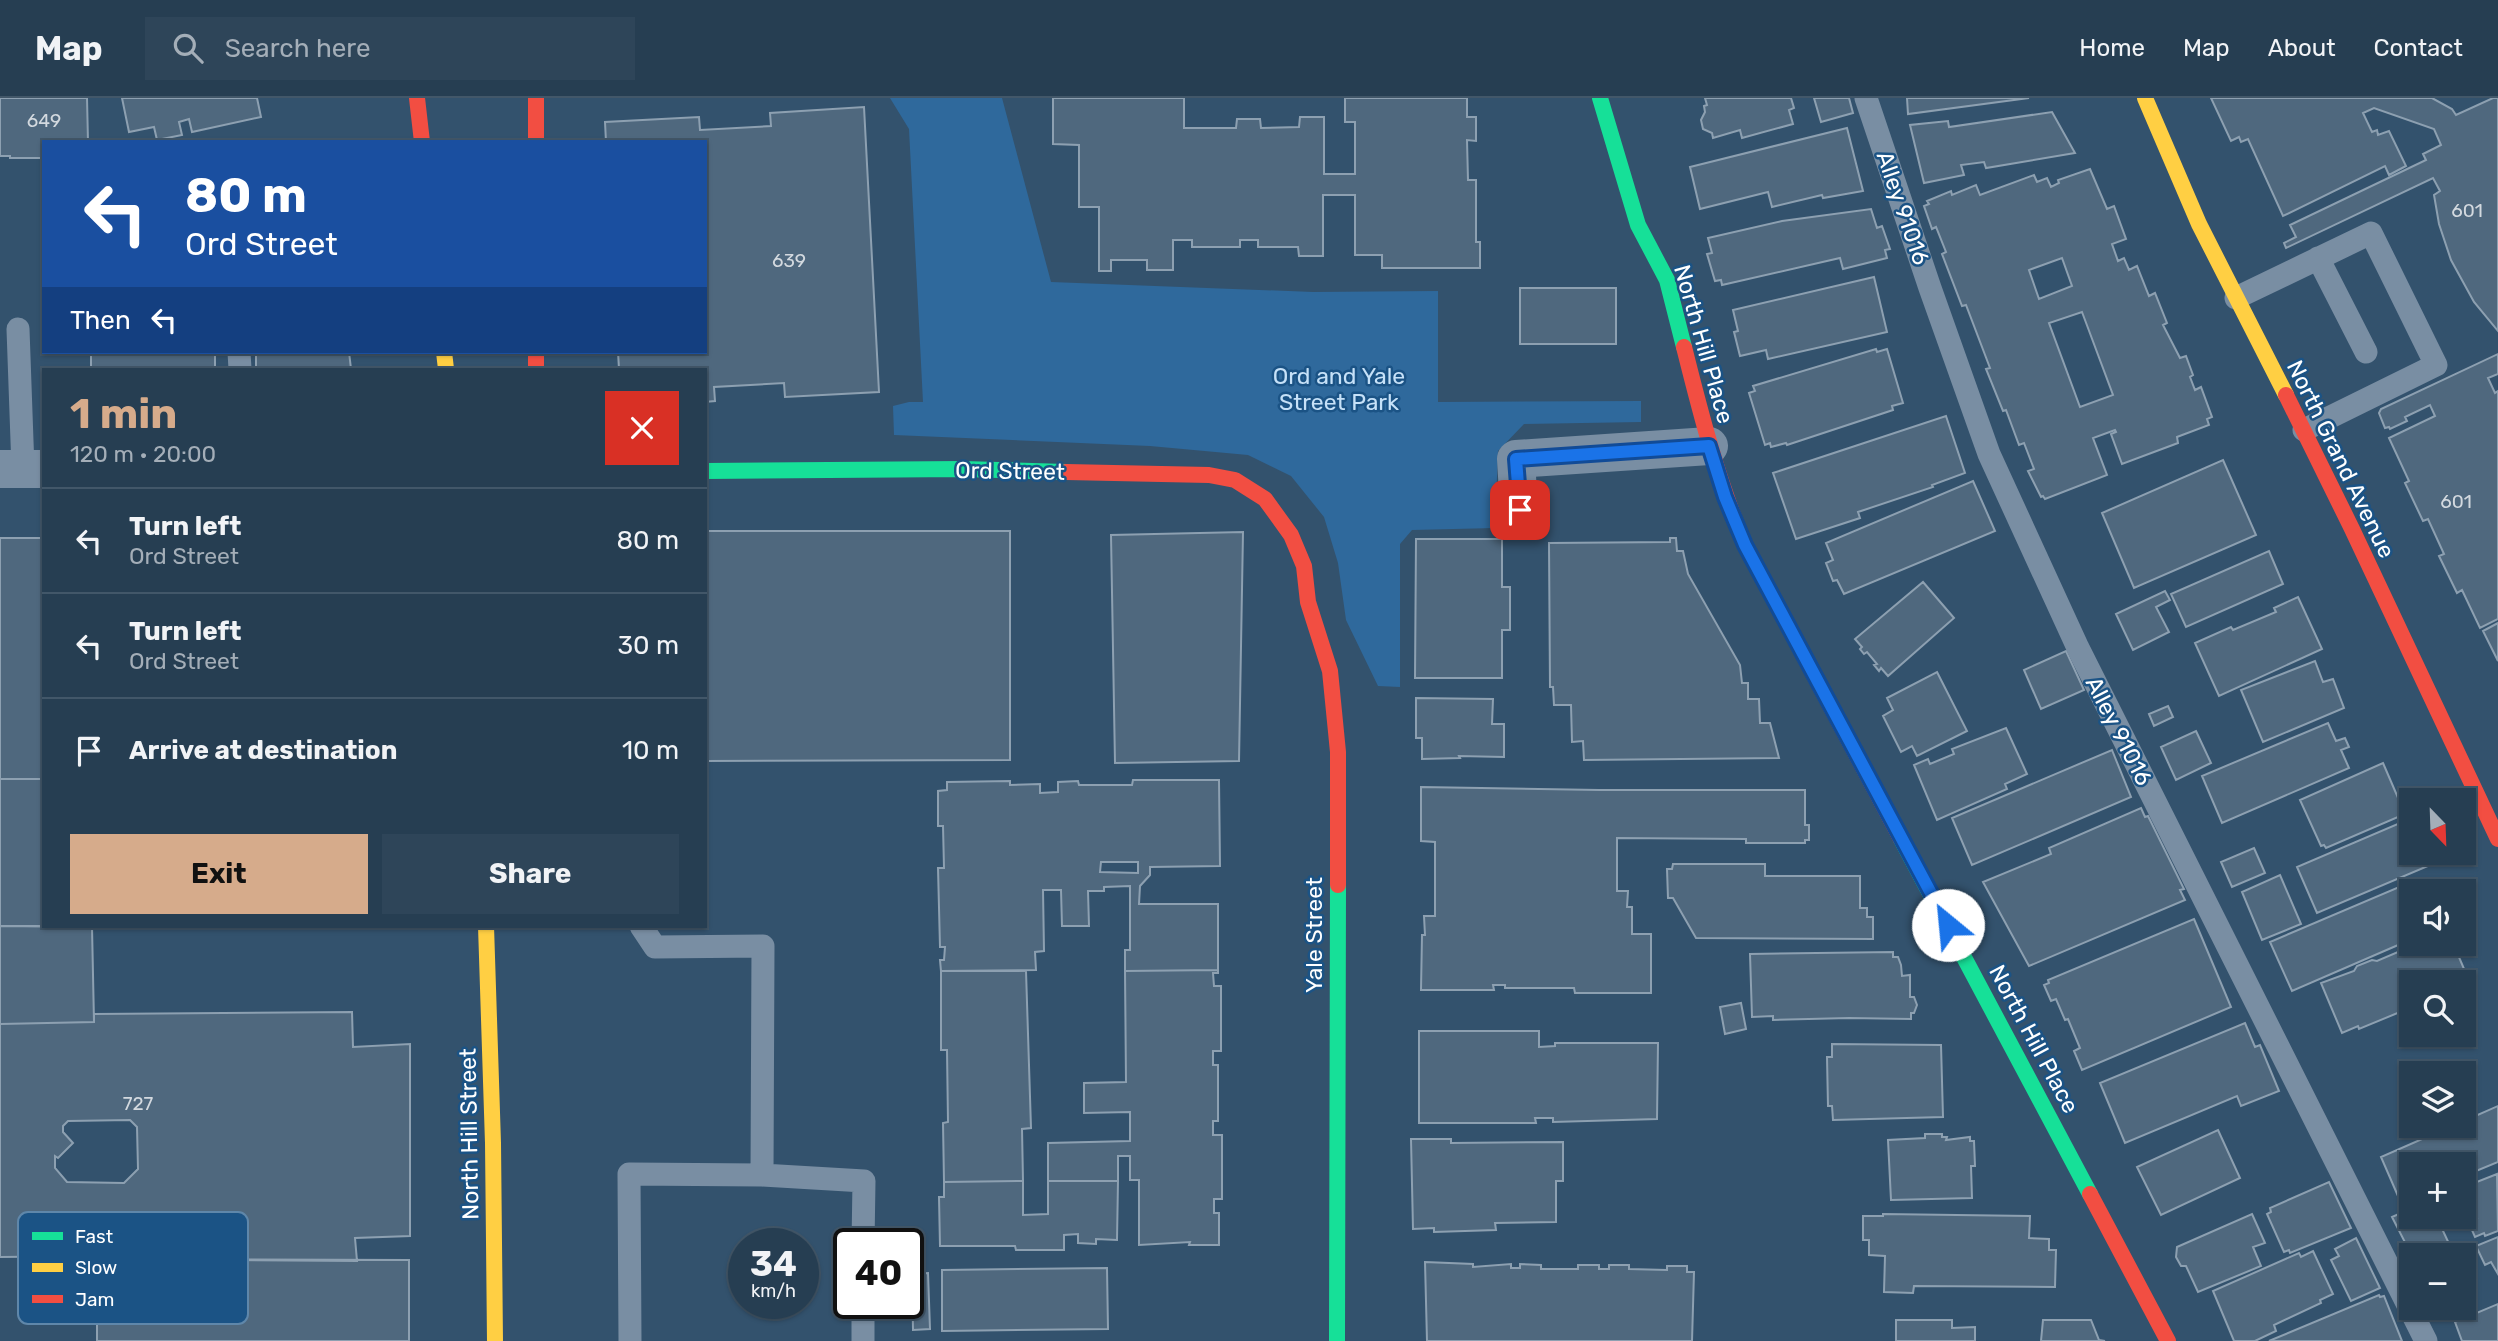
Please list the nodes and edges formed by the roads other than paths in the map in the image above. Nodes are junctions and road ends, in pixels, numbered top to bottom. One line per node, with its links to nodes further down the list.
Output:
1 (417, 98): 6 (street)
2 (536, 98): 7 (street)
3 (1600, 98): 13 (street, North Hill Place)
4 (1866, 98): 29 (lane, Alley 91016)
5 (2145, 98): 9 (street, North Grand Avenue)
6 (422, 140)
7 (536, 140)
8 (2318, 258): 9 (lane); 11 (lane); 12 (lane)
9 (2236, 298): 12 (street, North Grand Avenue)
10 (18, 329): 14 (lane)
11 (2366, 352)
12 (2304, 430): 18 (street, North Grand Avenue)
13 (1709, 446): 16 (street); 28 (street, North Hill Place)
14 (22, 469)
15 (707, 471): 17 (street, Ord Street)
16 (1520, 510)
17 (1291, 535): 27 (street, Yale Street)
18 (2498, 838)
19 (486, 928): 24 (street, North Hill Street)
20 (642, 928): 21 (lane)
21 (762, 1175): 22 (lane); 25 (lane)
22 (863, 1228)
23 (863, 1319): 26 (lane)
24 (495, 1341)
25 (630, 1341)
26 (863, 1341)
27 (1337, 1341)
28 (2168, 1341)
29 (2426, 1341)

